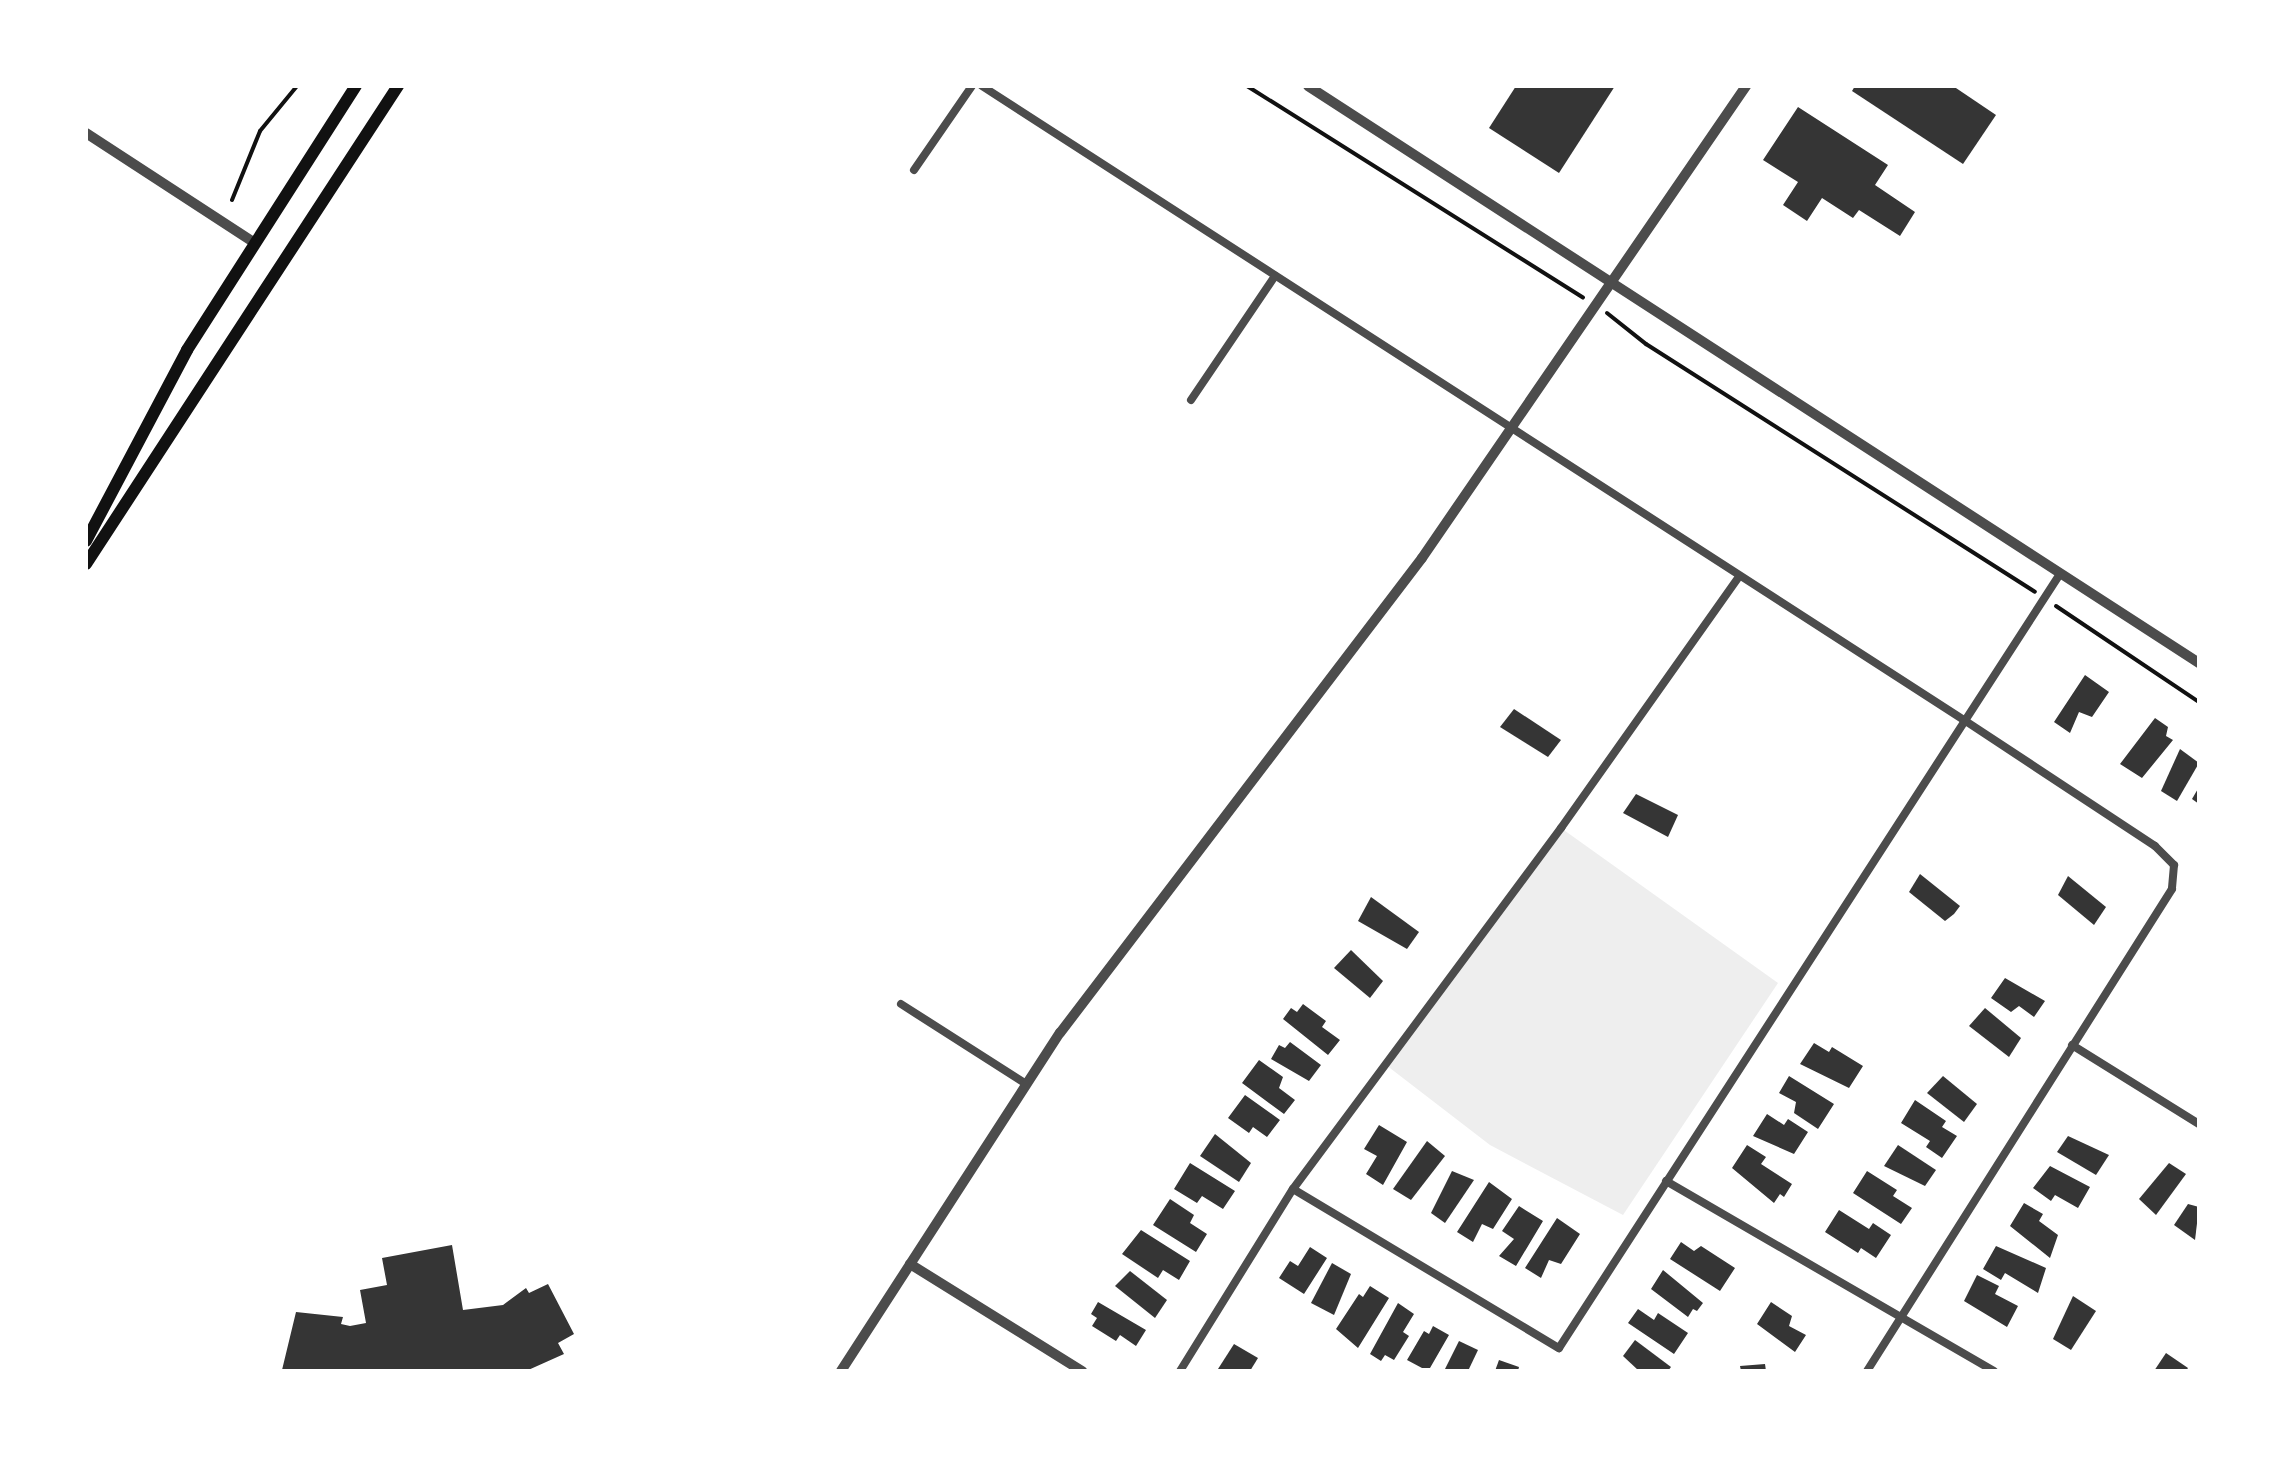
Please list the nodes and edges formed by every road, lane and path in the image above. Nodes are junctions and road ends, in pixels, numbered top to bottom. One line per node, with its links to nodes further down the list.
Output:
1 (297, 86): 11 (path)
2 (356, 86): 12 (main road)
3 (398, 86): 19 (main road)
4 (972, 86): 10 (street)
5 (982, 86): 13 (street)
6 (1247, 86): 15 (path)
7 (1308, 86): 14 (street)
8 (1746, 86): 14 (street)
9 (86, 133): 12 (street)
10 (914, 170)
11 (232, 200)
12 (255, 243): 18 (main road)
13 (1275, 276): 16 (street); 17 (street)
14 (1613, 285): 15 (street); 20 (street)
15 (1598, 306): 17 (street); 22 (path)
16 (1191, 400)
17 (1512, 428): 21 (street); 28 (street)
18 (86, 541)
19 (86, 564)
20 (2060, 574): 22 (street); 23 (street)
21 (1738, 578): 25 (street); 31 (street)
22 (2044, 598): 24 (path); 25 (street)
23 (2199, 663)
24 (2199, 702)
25 (1964, 720): 27 (street); 30 (street)
26 (901, 1004): 28 (street)
27 (2072, 1045): 29 (street); 33 (street)
28 (1026, 1084): 32 (street)
29 (2199, 1124)
30 (1666, 1181): 31 (street); 33 (street)
31 (1293, 1189): 36 (street)
32 (910, 1264): 34 (street); 35 (street)
33 (1900, 1319): 37 (street); 38 (street)
34 (841, 1371)
35 (1082, 1371)
36 (1180, 1371)
37 (1867, 1371)
38 (1994, 1371)

